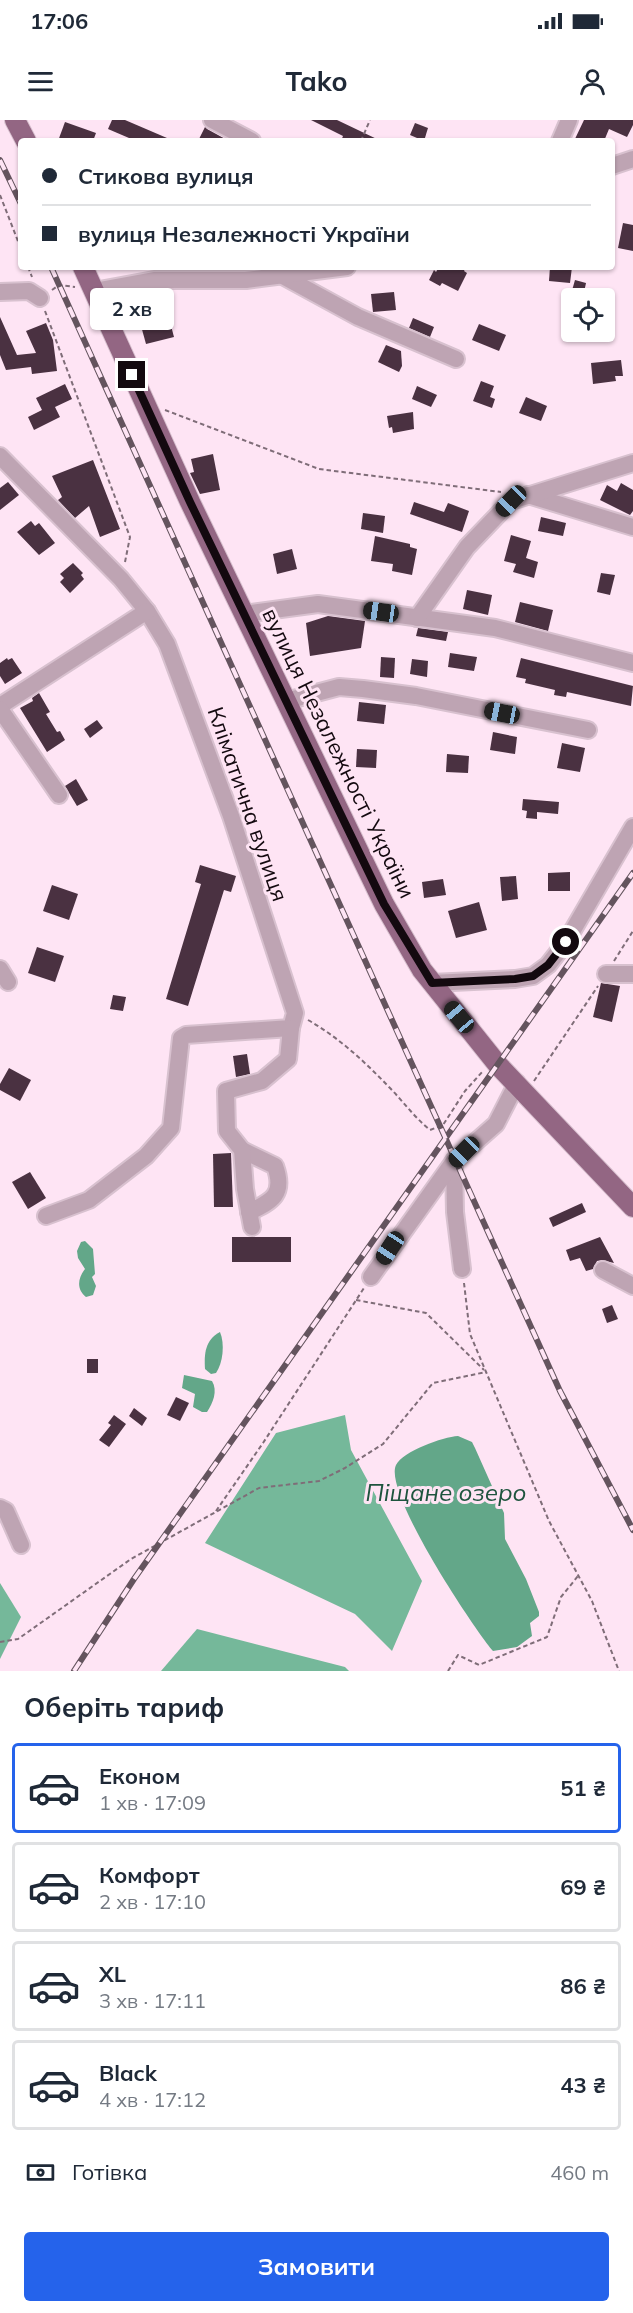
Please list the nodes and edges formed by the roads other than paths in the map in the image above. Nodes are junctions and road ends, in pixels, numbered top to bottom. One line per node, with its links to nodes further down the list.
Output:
1 (15, 120): 4 (main road)
2 (212, 120): 5 (street)
3 (569, 120): 6 (street)
4 (24, 138)
5 (246, 138)
6 (561, 138)
7 (633, 159): 8 (street)
8 (615, 165)
9 (84, 270): 12 (main road, вулиця Незалежності України)
10 (322, 270): 11 (street)
11 (281, 275): 12 (street); 15 (street)
12 (94, 291): 21 (main road, вулиця Незалежності України)
13 (0, 292): 14 (street)
14 (40, 298)
15 (456, 359)
16 (0, 456): 20 (street, Кліматична вулиця)
17 (633, 463): 18 (street)
18 (528, 495): 19 (street); 22 (street)
19 (633, 527)
20 (147, 611): 25 (street); 32 (street, Кліматична вулиця)
21 (244, 614): 22 (street); 24 (main road, вулиця Незалежності України)
22 (417, 618): 23 (street)
23 (633, 663)
24 (286, 700): 26 (street); 31 (main road, вулиця Незалежності України)
25 (0, 708): 27 (street)
26 (588, 730)
27 (59, 795)
28 (633, 827): 31 (street)
29 (606, 974): 30 (street)
30 (633, 974)
31 (432, 983): 33 (main road, вулиця Незалежності України)
32 (293, 1020): 34 (street); 37 (street)
33 (522, 1088): 35 (street); 36 (main road, вулиця Незалежності України)
34 (242, 1150): 34 (street)
35 (454, 1161): 38 (street); 40 (street)
36 (633, 1207)
37 (46, 1216)
38 (462, 1269)
39 (603, 1270): 41 (street)
40 (371, 1277)
41 (633, 1286)
42 (0, 1508): 43 (street)
43 (21, 1545)

